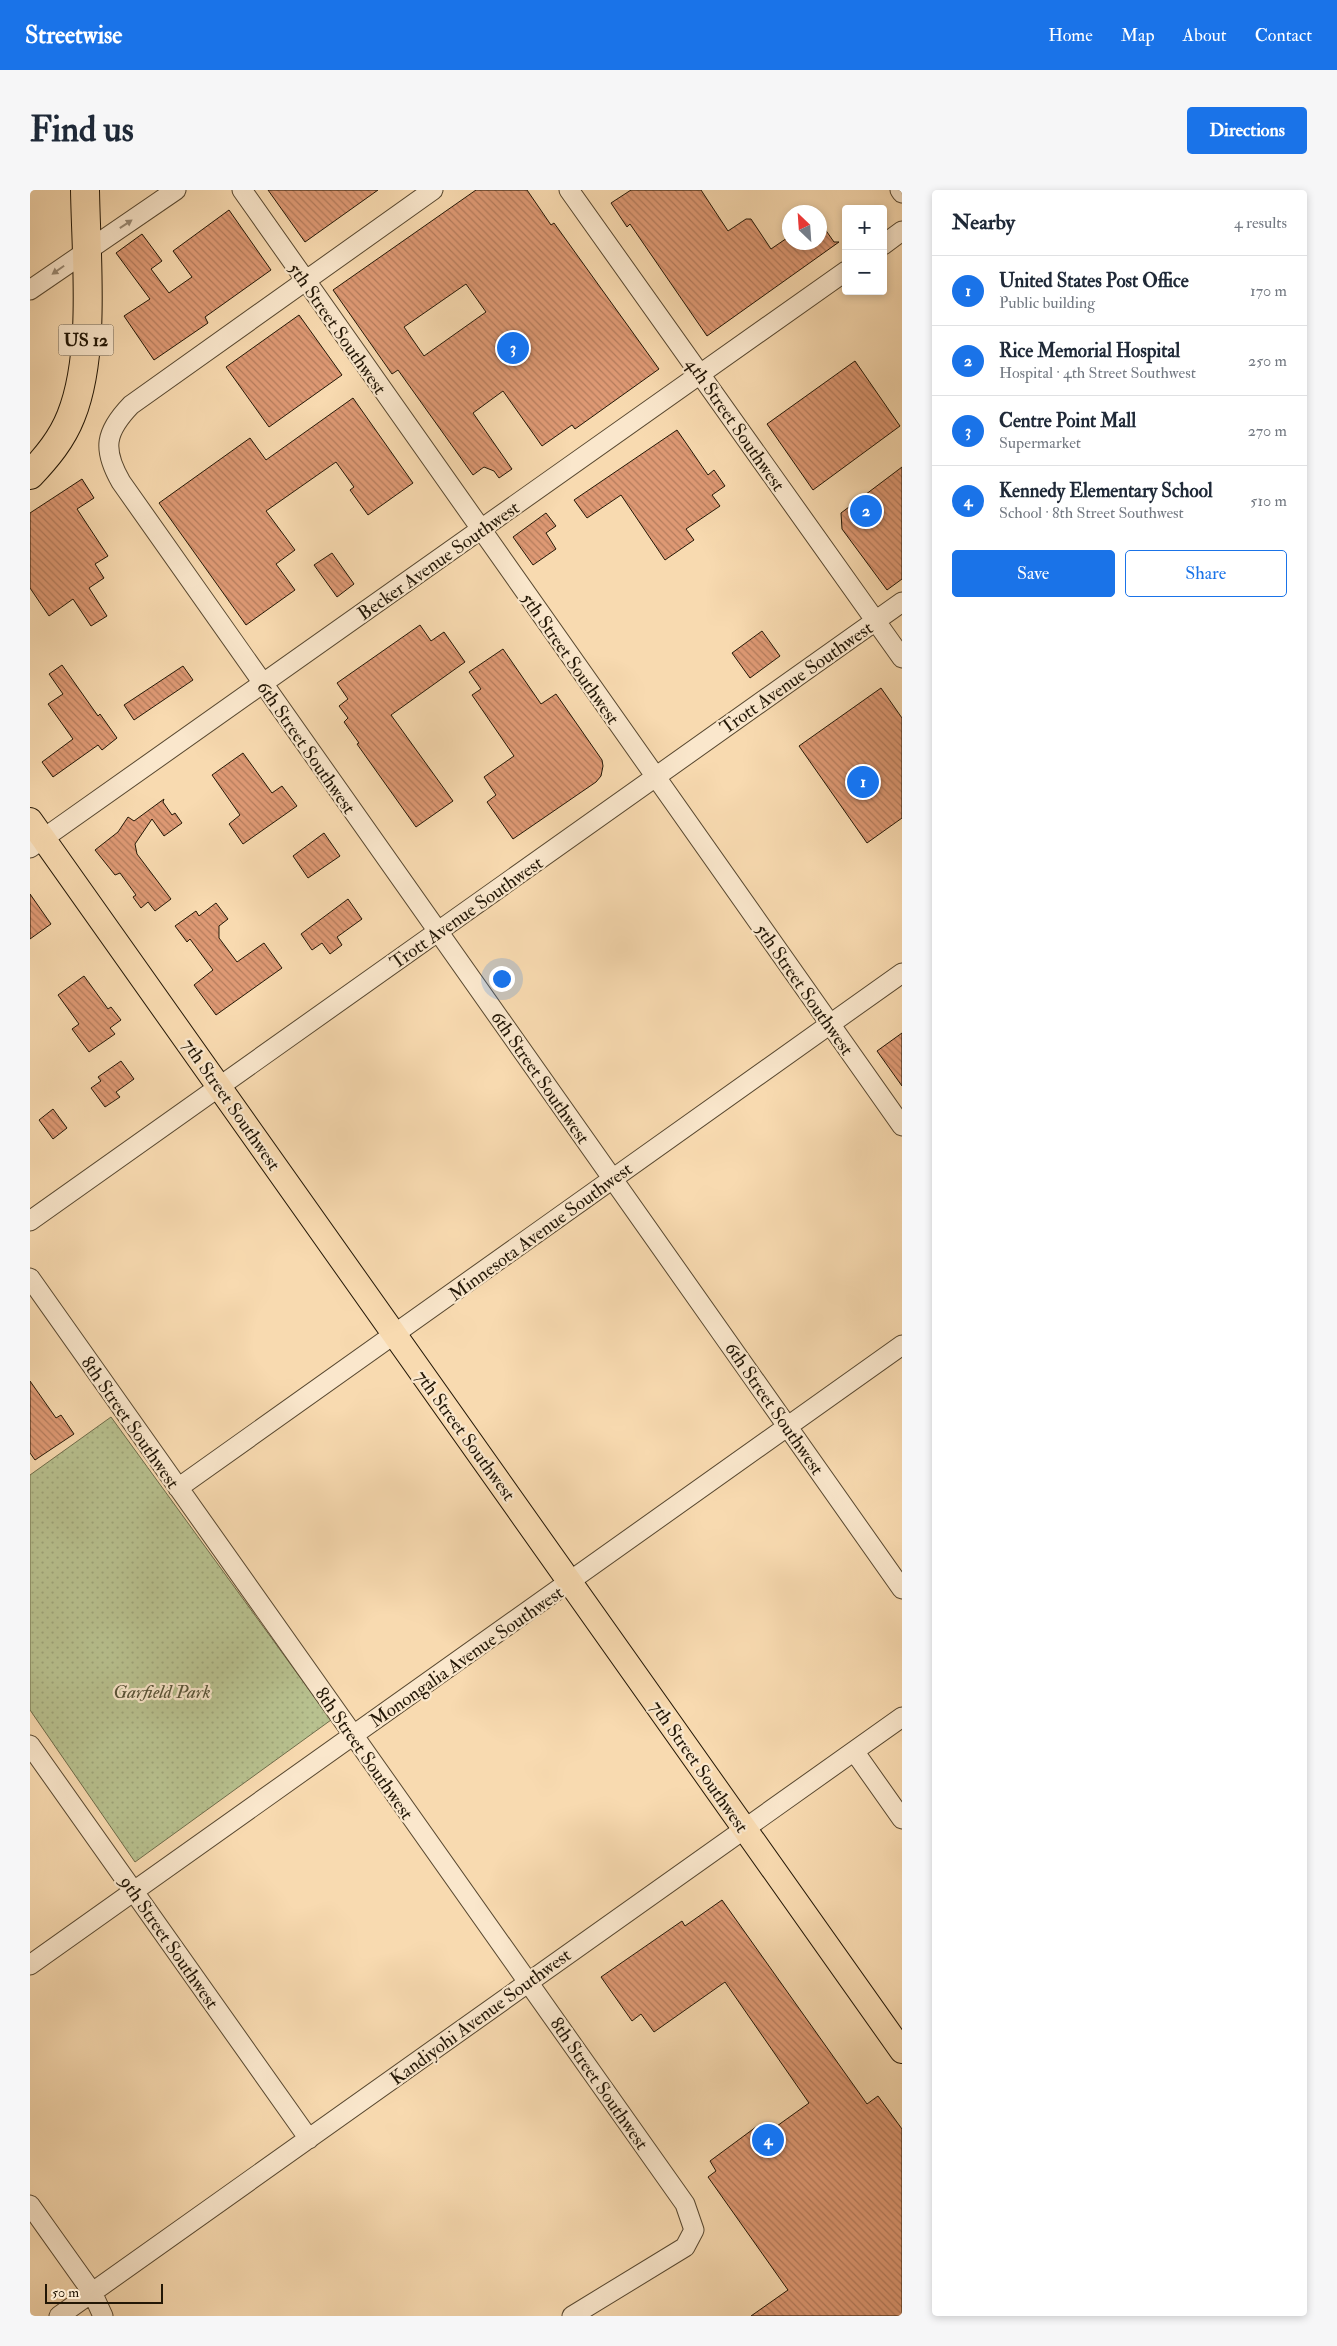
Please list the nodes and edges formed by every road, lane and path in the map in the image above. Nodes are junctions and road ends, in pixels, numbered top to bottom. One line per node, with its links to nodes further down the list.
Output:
1 (85, 190): 8 (highway, US 12)
2 (176, 190): 8 (street, one-way to 2)
3 (242, 190): 10 (street, 5th Street Southwest)
4 (433, 190): 10 (street)
5 (569, 190): 12 (street, 4th Street Southwest)
6 (902, 232): 7 (street)
7 (887, 242)
8 (86, 251): 11 (street, one-way to 11); 13 (highway, US 12)
9 (842, 274): 12 (street, Becker Avenue Southwest)
10 (305, 282): 14 (street, 5th Street Southwest); 18 (street, 6th Street Southwest)
11 (30, 290)
12 (701, 374): 14 (street, Becker Avenue Southwest); 16 (street, 4th Street Southwest)
13 (30, 475)
14 (481, 531): 18 (street, Becker Avenue Southwest); 19 (street, 5th Street Southwest)
15 (902, 602): 16 (street, Trott Avenue Southwest)
16 (876, 621): 17 (street, 4th Street Southwest); 19 (street, Trott Avenue Southwest)
17 (902, 658)
18 (263, 684): 20 (street, Becker Avenue Southwest); 21 (street, 6th Street Southwest)
19 (656, 778): 21 (street, Trott Avenue Southwest); 23 (street, 5th Street Southwest)
20 (34, 836): 24 (main road, 7th Street Southwest)
21 (438, 932): 24 (street, Trott Avenue Southwest); 26 (street, 6th Street Southwest)
22 (902, 973): 23 (street, Minnesota Avenue Southwest)
23 (830, 1024): 25 (street, 5th Street Southwest); 26 (street, Minnesota Avenue Southwest)
24 (220, 1087): 27 (street, Trott Avenue Southwest); 29 (main road, 7th Street Southwest)
25 (902, 1126)
26 (613, 1178): 29 (street, Minnesota Avenue Southwest); 31 (street, 6th Street Southwest)
27 (30, 1221)
28 (30, 1278): 32 (street, 8th Street Southwest)
29 (394, 1336): 32 (street, Minnesota Avenue Southwest); 33 (main road, 7th Street Southwest)
30 (902, 1345): 31 (street, Monongalia Avenue Southwest)
31 (788, 1427): 33 (street, Monongalia Avenue Southwest); 34 (street, 6th Street Southwest)
32 (178, 1488): 36 (street, 8th Street Southwest)
33 (571, 1581): 36 (street, Monongalia Avenue Southwest); 40 (main road, 7th Street Southwest)
34 (902, 1589)
35 (902, 1717): 38 (street, Kandiyohi Avenue Southwest)
36 (352, 1737): 41 (street, Monongalia Avenue Southwest); 43 (street, 8th Street Southwest)
37 (30, 1745): 41 (street, 9th Street Southwest)
38 (854, 1751): 39 (street); 40 (street, Kandiyohi Avenue Southwest)
39 (902, 1819)
40 (744, 1828): 43 (street, Kandiyohi Avenue Southwest); 44 (main road, 7th Street Southwest)
41 (134, 1891): 42 (street, Monongalia Avenue Southwest); 45 (street, 9th Street Southwest)
42 (30, 1965)
43 (528, 1981): 45 (street, Kandiyohi Avenue Southwest); 50 (street, 8th Street Southwest)
44 (902, 2051)
45 (309, 2139): 47 (street, Kandiyohi Avenue Southwest)
46 (30, 2205): 47 (street)
47 (92, 2292): 48 (street, Kandiyohi Avenue Southwest); 49 (street)
48 (59, 2316)
49 (103, 2316)
50 (572, 2316)

